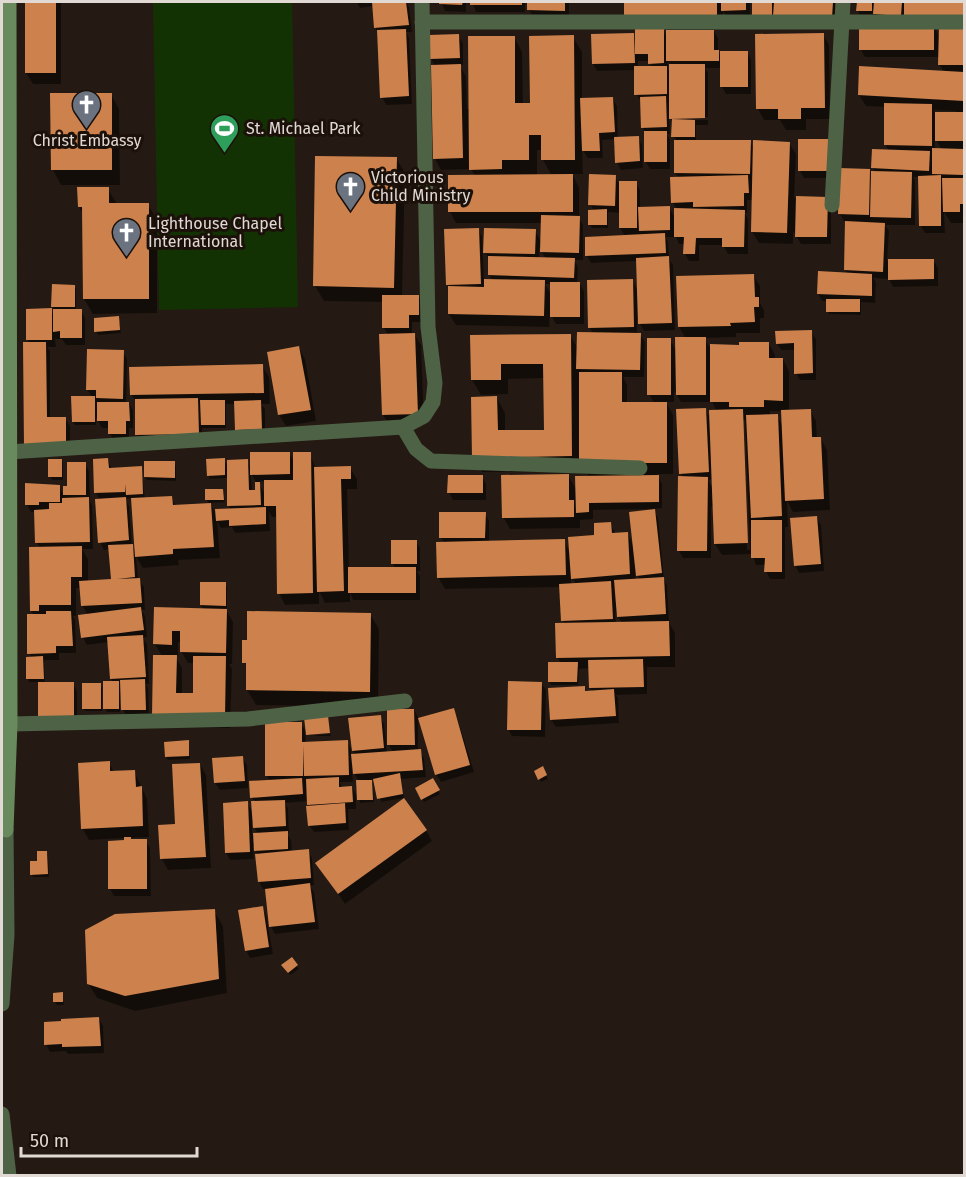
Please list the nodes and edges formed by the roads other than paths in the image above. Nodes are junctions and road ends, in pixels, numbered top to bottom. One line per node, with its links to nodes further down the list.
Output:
1 (9, 2): 7 (street)
2 (422, 2): 4 (street)
3 (843, 2): 5 (street)
4 (422, 22): 5 (street); 9 (street)
5 (842, 22): 6 (street); 8 (street)
6 (964, 22)
7 (5, 47): 10 (street)
8 (832, 205)
9 (403, 427): 10 (street); 11 (street)
10 (8, 453): 13 (street)
11 (640, 468)
12 (405, 701): 13 (street)
13 (10, 724): 14 (street)
14 (2, 1004)
15 (2, 1114): 16 (street)
16 (9, 1176)

